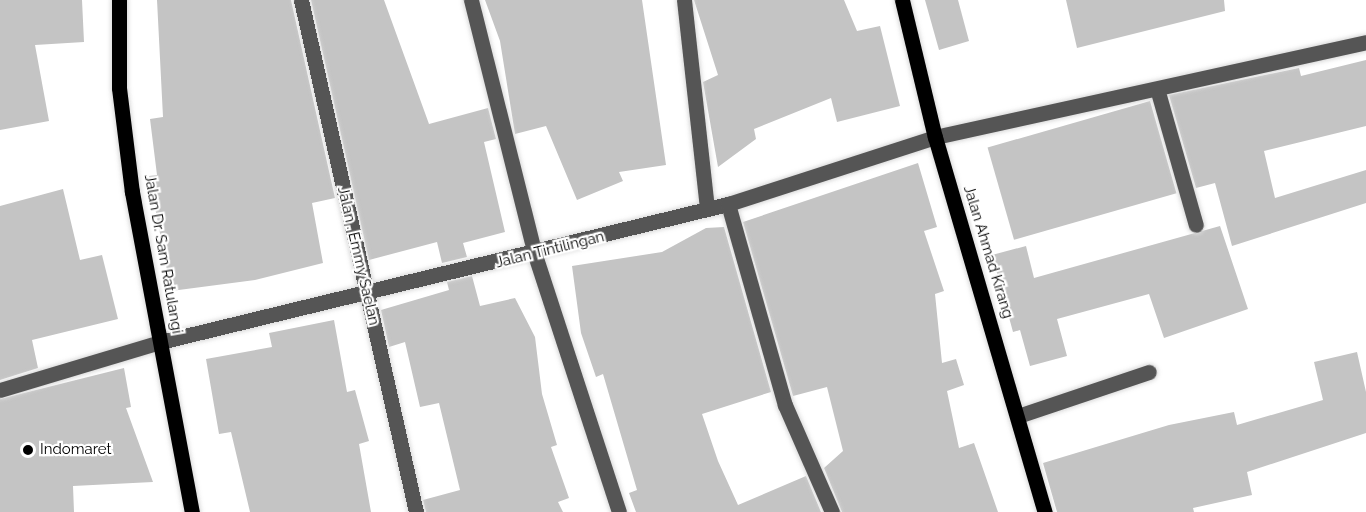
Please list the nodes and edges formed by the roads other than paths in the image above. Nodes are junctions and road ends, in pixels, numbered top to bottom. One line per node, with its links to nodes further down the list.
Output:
1 (119, 0): 14 (main road, Jalan Dr. Sam Ratulangi)
2 (301, 0): 13 (street, Jalan . Emmy Saelan)
3 (471, 0): 12 (street)
4 (684, 0): 10 (street)
5 (902, 0): 8 (main road, Jalan Ahmad Kirang)
6 (1366, 42): 7 (street, Jalan Tintilingan)
7 (1158, 92): 8 (street, Jalan Tintilingan); 11 (street)
8 (935, 137): 9 (street, Jalan Tintilingan); 17 (main road, Jalan Ahmad Kirang)
9 (728, 204): 10 (street, Jalan Tintilingan); 21 (street)
10 (707, 207): 12 (street, Jalan Tintilingan)
11 (1196, 225)
12 (535, 255): 13 (street, Jalan Tintilingan); 20 (street)
13 (366, 295): 14 (street, Jalan Tintilingan); 19 (street, Jalan . Emmy Saelan)
14 (160, 342): 16 (street, Jalan Tintilingan); 18 (main road, Jalan Dr. Sam Ratulangi)
15 (1149, 372): 17 (street)
16 (0, 390)
17 (1018, 416): 22 (main road, Jalan Ahmad Kirang)
18 (192, 512)
19 (416, 512)
20 (619, 512)
21 (832, 512)
22 (1045, 512)

